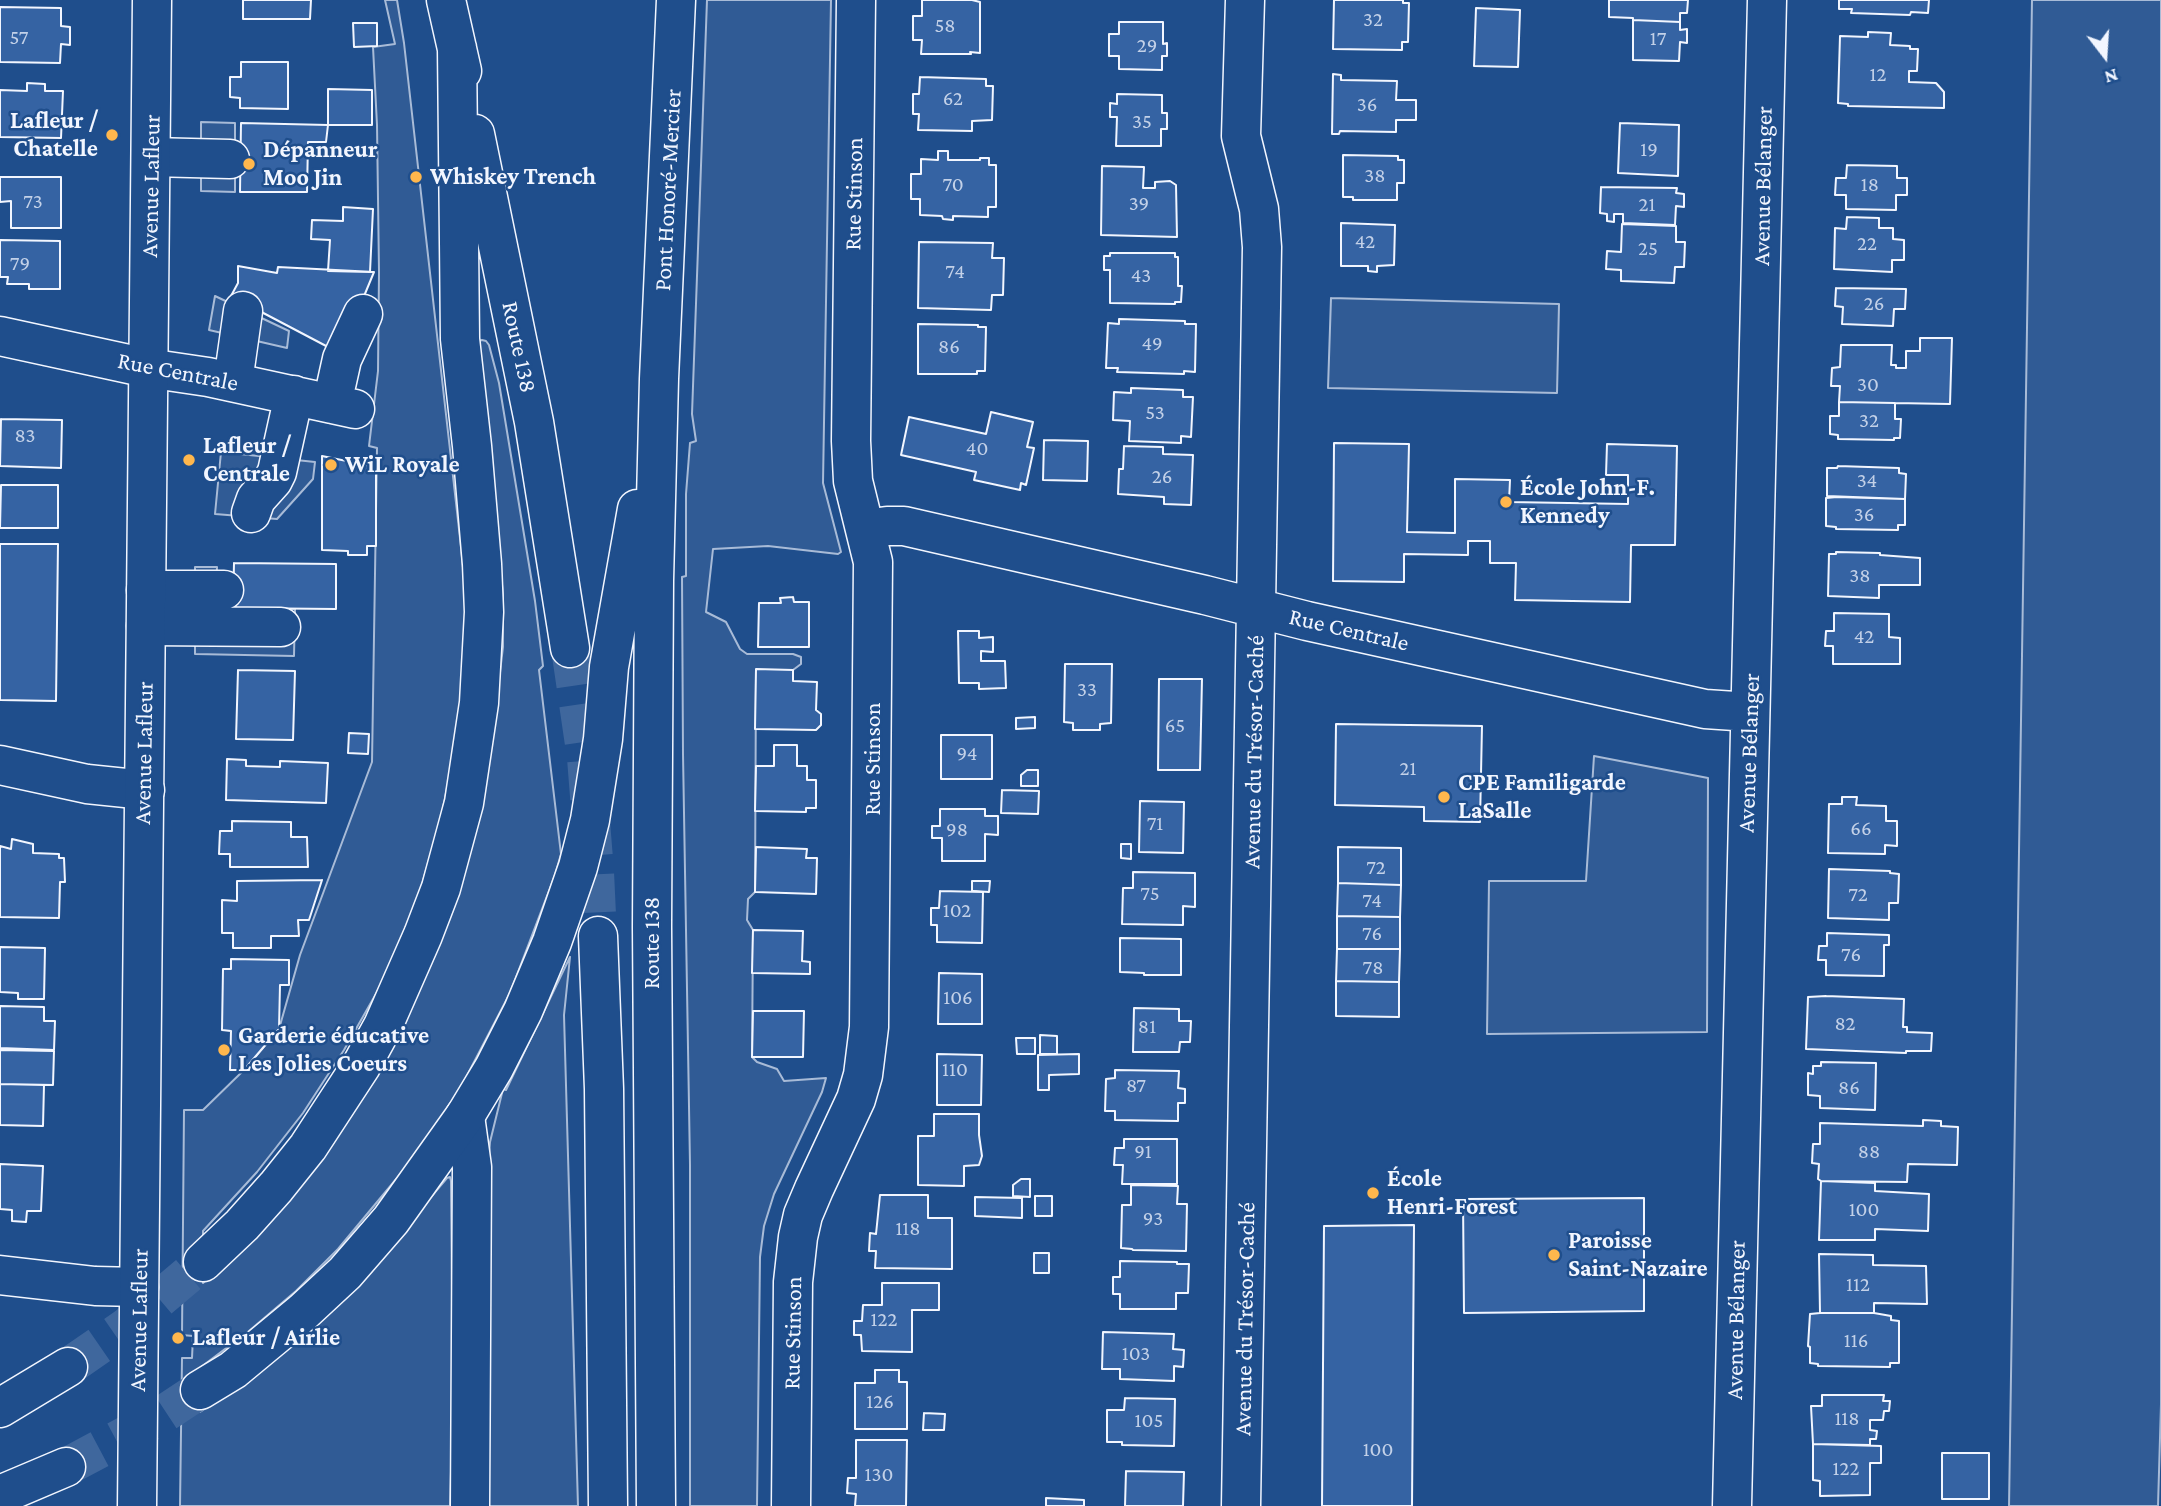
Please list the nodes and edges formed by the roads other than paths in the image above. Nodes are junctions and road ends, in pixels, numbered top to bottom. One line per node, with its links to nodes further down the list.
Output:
1 (152, 0): 8 (main road, Avenue Lafleur)
2 (446, 0): 7 (main road)
3 (676, 0): 14 (main road, Pont Honoré-Mercier)
4 (856, 0): 18 (main road, Rue Stinson)
5 (1245, 0): 21 (main road, Avenue du Trésor-Caché)
6 (1767, 0): 24 (main road, Avenue Bélanger)
7 (457, 48): 23 (main road, Route 138); 29 (main road)
8 (151, 157): 9 (main road); 13 (main road, Avenue Lafleur)
9 (230, 159)
10 (243, 311): 15 (main road)
11 (363, 314): 16 (main road, Rue Centrale)
12 (0, 336): 13 (main road, Rue Centrale)
13 (147, 368): 15 (main road, Rue Centrale); 20 (main road, Avenue Lafleur)
14 (659, 379): 28 (main road); 40 (main road, Route 138)
15 (233, 382): 16 (main road, Rue Centrale)
16 (294, 395): 17 (main road)
17 (251, 513)
18 (866, 529): 21 (main road, Rue Centrale); 41 (main road, Rue Stinson)
19 (224, 590): 20 (main road)
20 (146, 608): 22 (main road); 26 (main road, Avenue Lafleur)
21 (1256, 608): 24 (main road, Rue Centrale); 42 (main road, Avenue du Trésor-Caché)
22 (281, 627)
23 (570, 648)
24 (1750, 712): 43 (main road, Avenue Bélanger)
25 (0, 765): 26 (main road)
26 (145, 790): 31 (main road, Avenue Lafleur)
27 (598, 936): 39 (main road)
28 (465, 1116): 33 (main road); 38 (main road)
29 (203, 1262)
30 (0, 1275): 31 (main road)
31 (139, 1287): 37 (main road, Avenue Lafleur)
32 (68, 1367): 34 (main road)
33 (201, 1390)
34 (0, 1408)
35 (66, 1467): 36 (main road)
36 (0, 1495)
37 (136, 1506)
38 (470, 1506)
39 (608, 1506)
40 (656, 1506)
41 (791, 1506)
42 (1241, 1506)
43 (1731, 1506)

